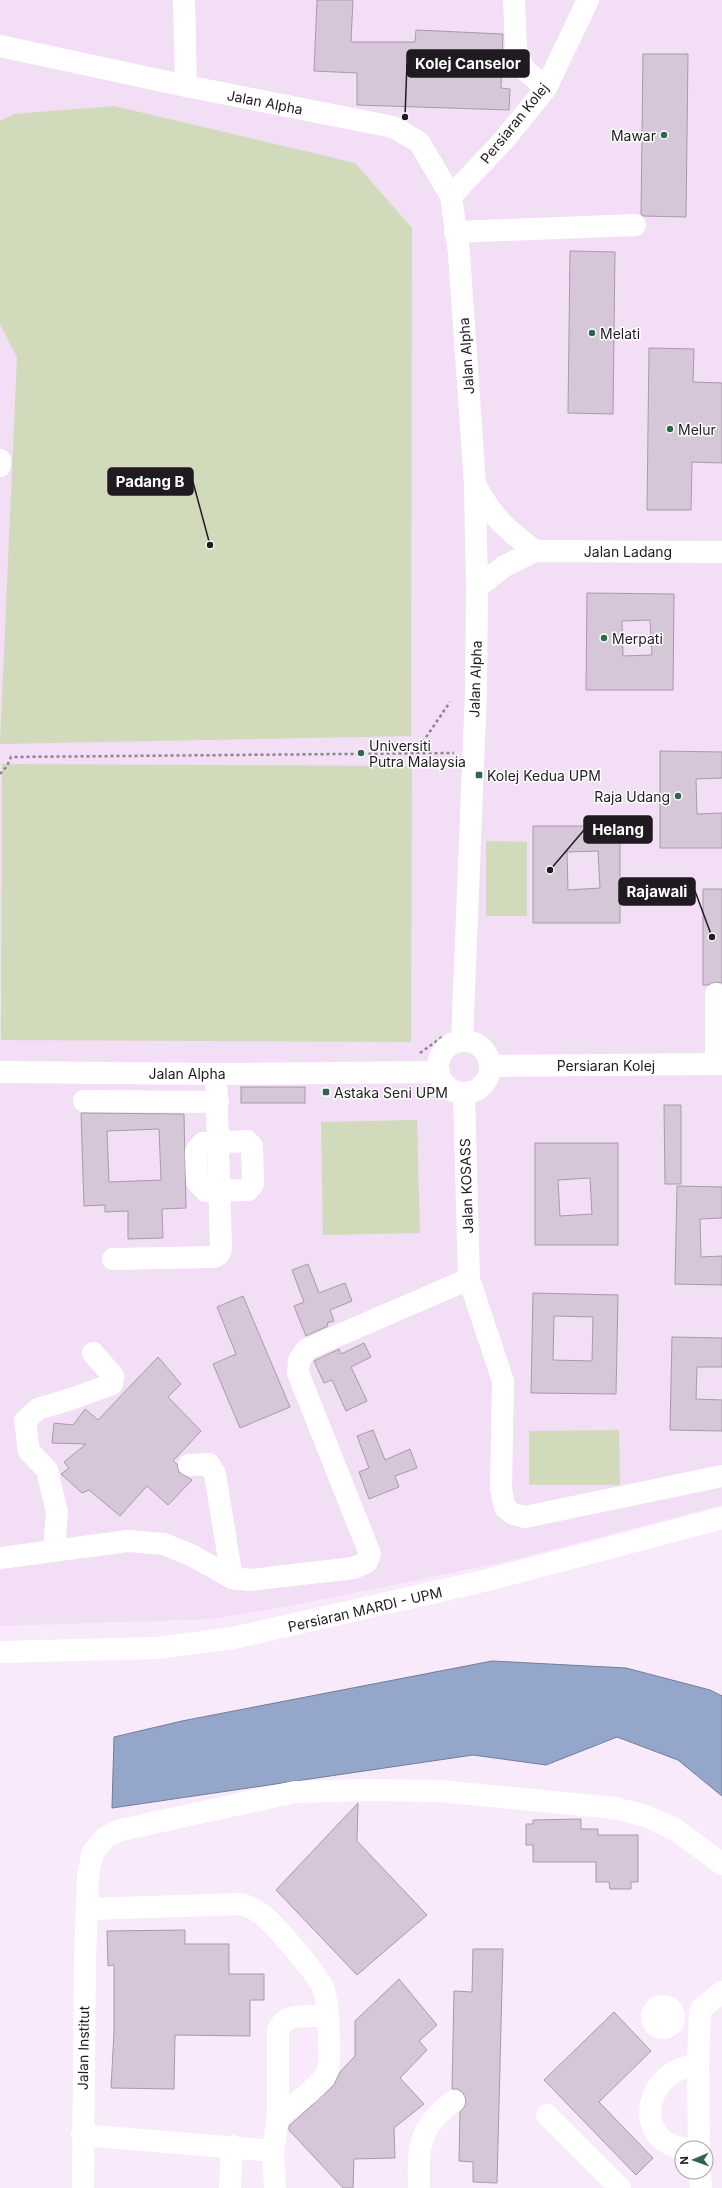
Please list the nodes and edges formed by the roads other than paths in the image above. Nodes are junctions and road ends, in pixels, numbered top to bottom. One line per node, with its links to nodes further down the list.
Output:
1 (184, 0): 5 (street)
2 (514, 0): 6 (street)
3 (580, 3): 6 (street, Persiaran Kolej)
4 (0, 46): 5 (street, Jalan Alpha)
5 (186, 86): 7 (street, Jalan Alpha)
6 (546, 88): 7 (street, Persiaran Kolej)
7 (451, 196): 9 (street, Jalan Alpha)
8 (636, 225): 9 (street)
9 (455, 232): 12 (street, Jalan Alpha)
10 (0, 460): 11 (street)
11 (0, 466)
12 (475, 484): 13 (street); 15 (street, Jalan Alpha)
13 (535, 551): 14 (street, Jalan Ladang); 15 (street, Jalan Ladang)
14 (722, 552)
15 (477, 588): 17 (street, Jalan Alpha)
16 (716, 994): 18 (street)
17 (462, 1041): 19 (street); 21 (street)
18 (719, 1064): 19 (street, Persiaran Kolej)
19 (490, 1066): 23 (street)
20 (0, 1072): 22 (street, Jalan Alpha)
21 (439, 1072): 22 (street, Jalan Alpha); 23 (street)
22 (216, 1074): 25 (street)
23 (464, 1093): 29 (street, Jalan KOSASS)
24 (84, 1101): 25 (street)
25 (218, 1102): 26 (street)
26 (219, 1142): 27 (street); 27 (street)
27 (220, 1191): 28 (street)
28 (113, 1259)
29 (469, 1279): 32 (street, Jalan KOSASS); 36 (street)
30 (93, 1353): 34 (street)
31 (189, 1465): 36 (street)
32 (722, 1476)
33 (722, 1518): 37 (street, Persiaran MARDI - UPM)
34 (54, 1550): 35 (street); 36 (street)
35 (0, 1558)
36 (232, 1578)
37 (0, 1652)
38 (722, 1864): 39 (street, Jalan Institut)
39 (87, 1909): 42 (street); 48 (street, Jalan Institut)
40 (722, 1992): 41 (street)
41 (700, 2013): 43 (street); 44 (street)
42 (327, 2016): 47 (street); 47 (street)
43 (674, 2016)
44 (698, 2063): 49 (street); 51 (street)
45 (454, 2101): 56 (street)
46 (547, 2115): 57 (street)
47 (278, 2117): 52 (street)
48 (82, 2135): 50 (street); 53 (street, Jalan Institut)
49 (699, 2140)
50 (232, 2146): 52 (street); 54 (street)
51 (674, 2146)
52 (274, 2151): 55 (street)
53 (83, 2188)
54 (230, 2188)
55 (275, 2188)
56 (420, 2188)
57 (620, 2188)

